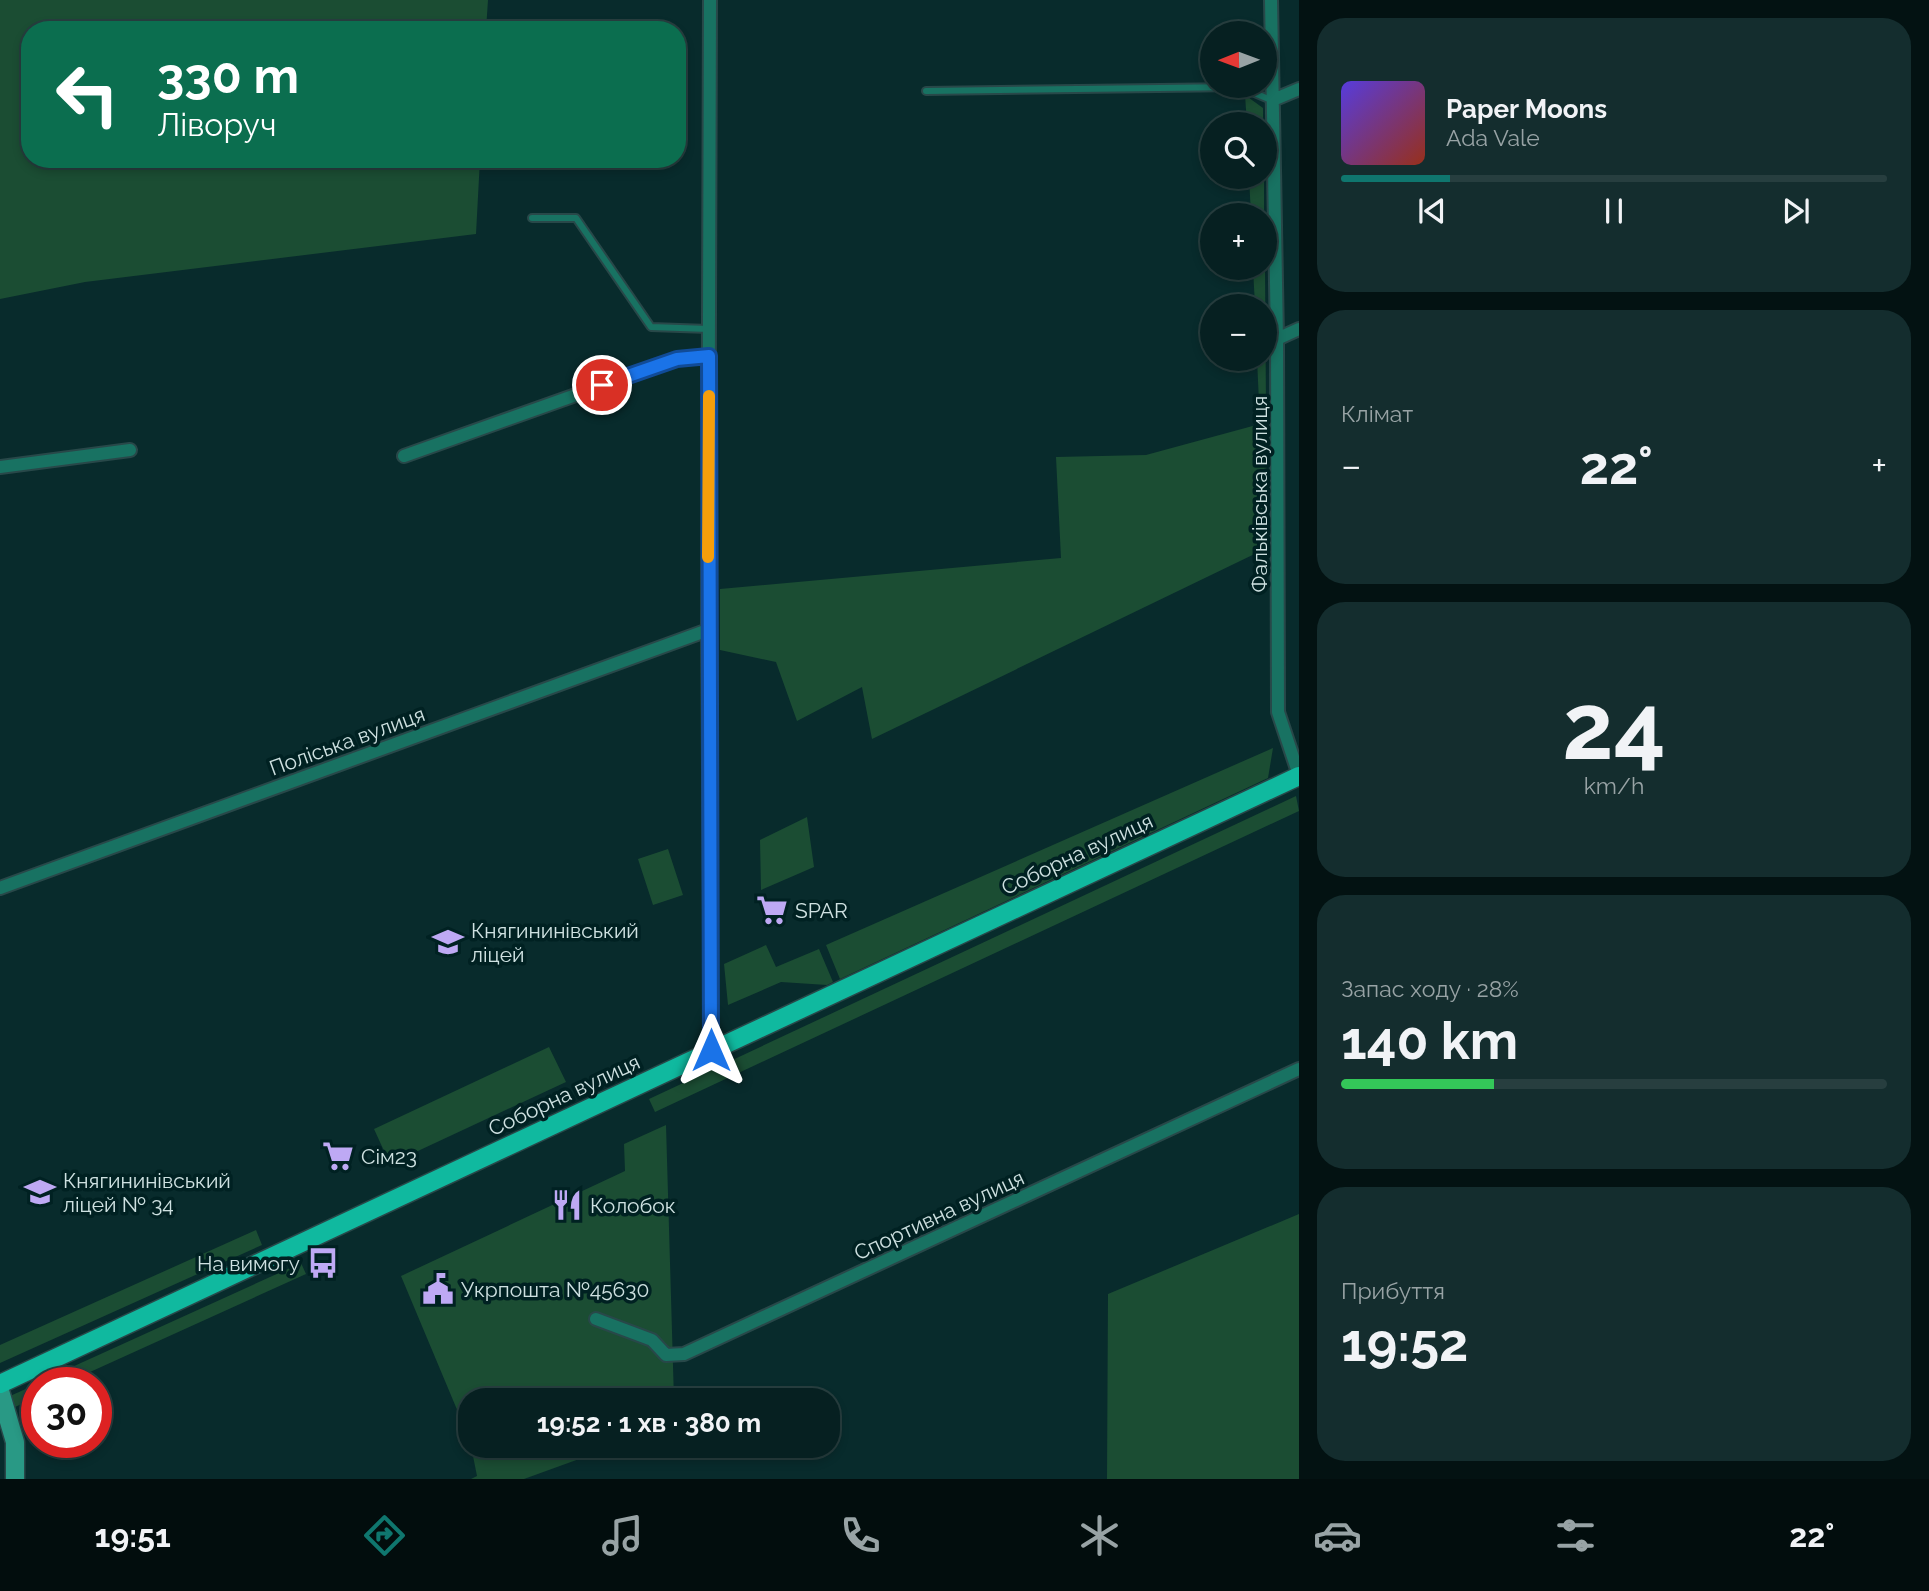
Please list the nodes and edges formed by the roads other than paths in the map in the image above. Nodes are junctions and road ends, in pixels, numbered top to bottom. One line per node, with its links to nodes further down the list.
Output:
1 (710, 0): 7 (street)
2 (1271, 0): 5 (street, Фальківська вулиця)
3 (1299, 89): 5 (street)
4 (926, 91): 5 (lane)
5 (1273, 100): 9 (street, Фальківська вулиця)
6 (533, 218): 7 (lane)
7 (709, 329): 10 (street)
8 (1299, 329): 9 (street)
9 (1278, 339): 15 (street, Фальківська вулиця)
10 (709, 356): 12 (street); 14 (street)
11 (130, 450): 13 (street)
12 (404, 456)
13 (0, 467)
14 (708, 630): 16 (street, Поліська вулиця); 17 (street)
15 (1299, 775): 17 (main road, Соборна вулиця)
16 (0, 888)
17 (711, 1050): 20 (main road, Соборна вулиця)
18 (1299, 1069): 19 (street, Спортивна вулиця)
19 (596, 1319)
20 (0, 1384)
21 (0, 1391): 22 (street)
22 (15, 1479)

